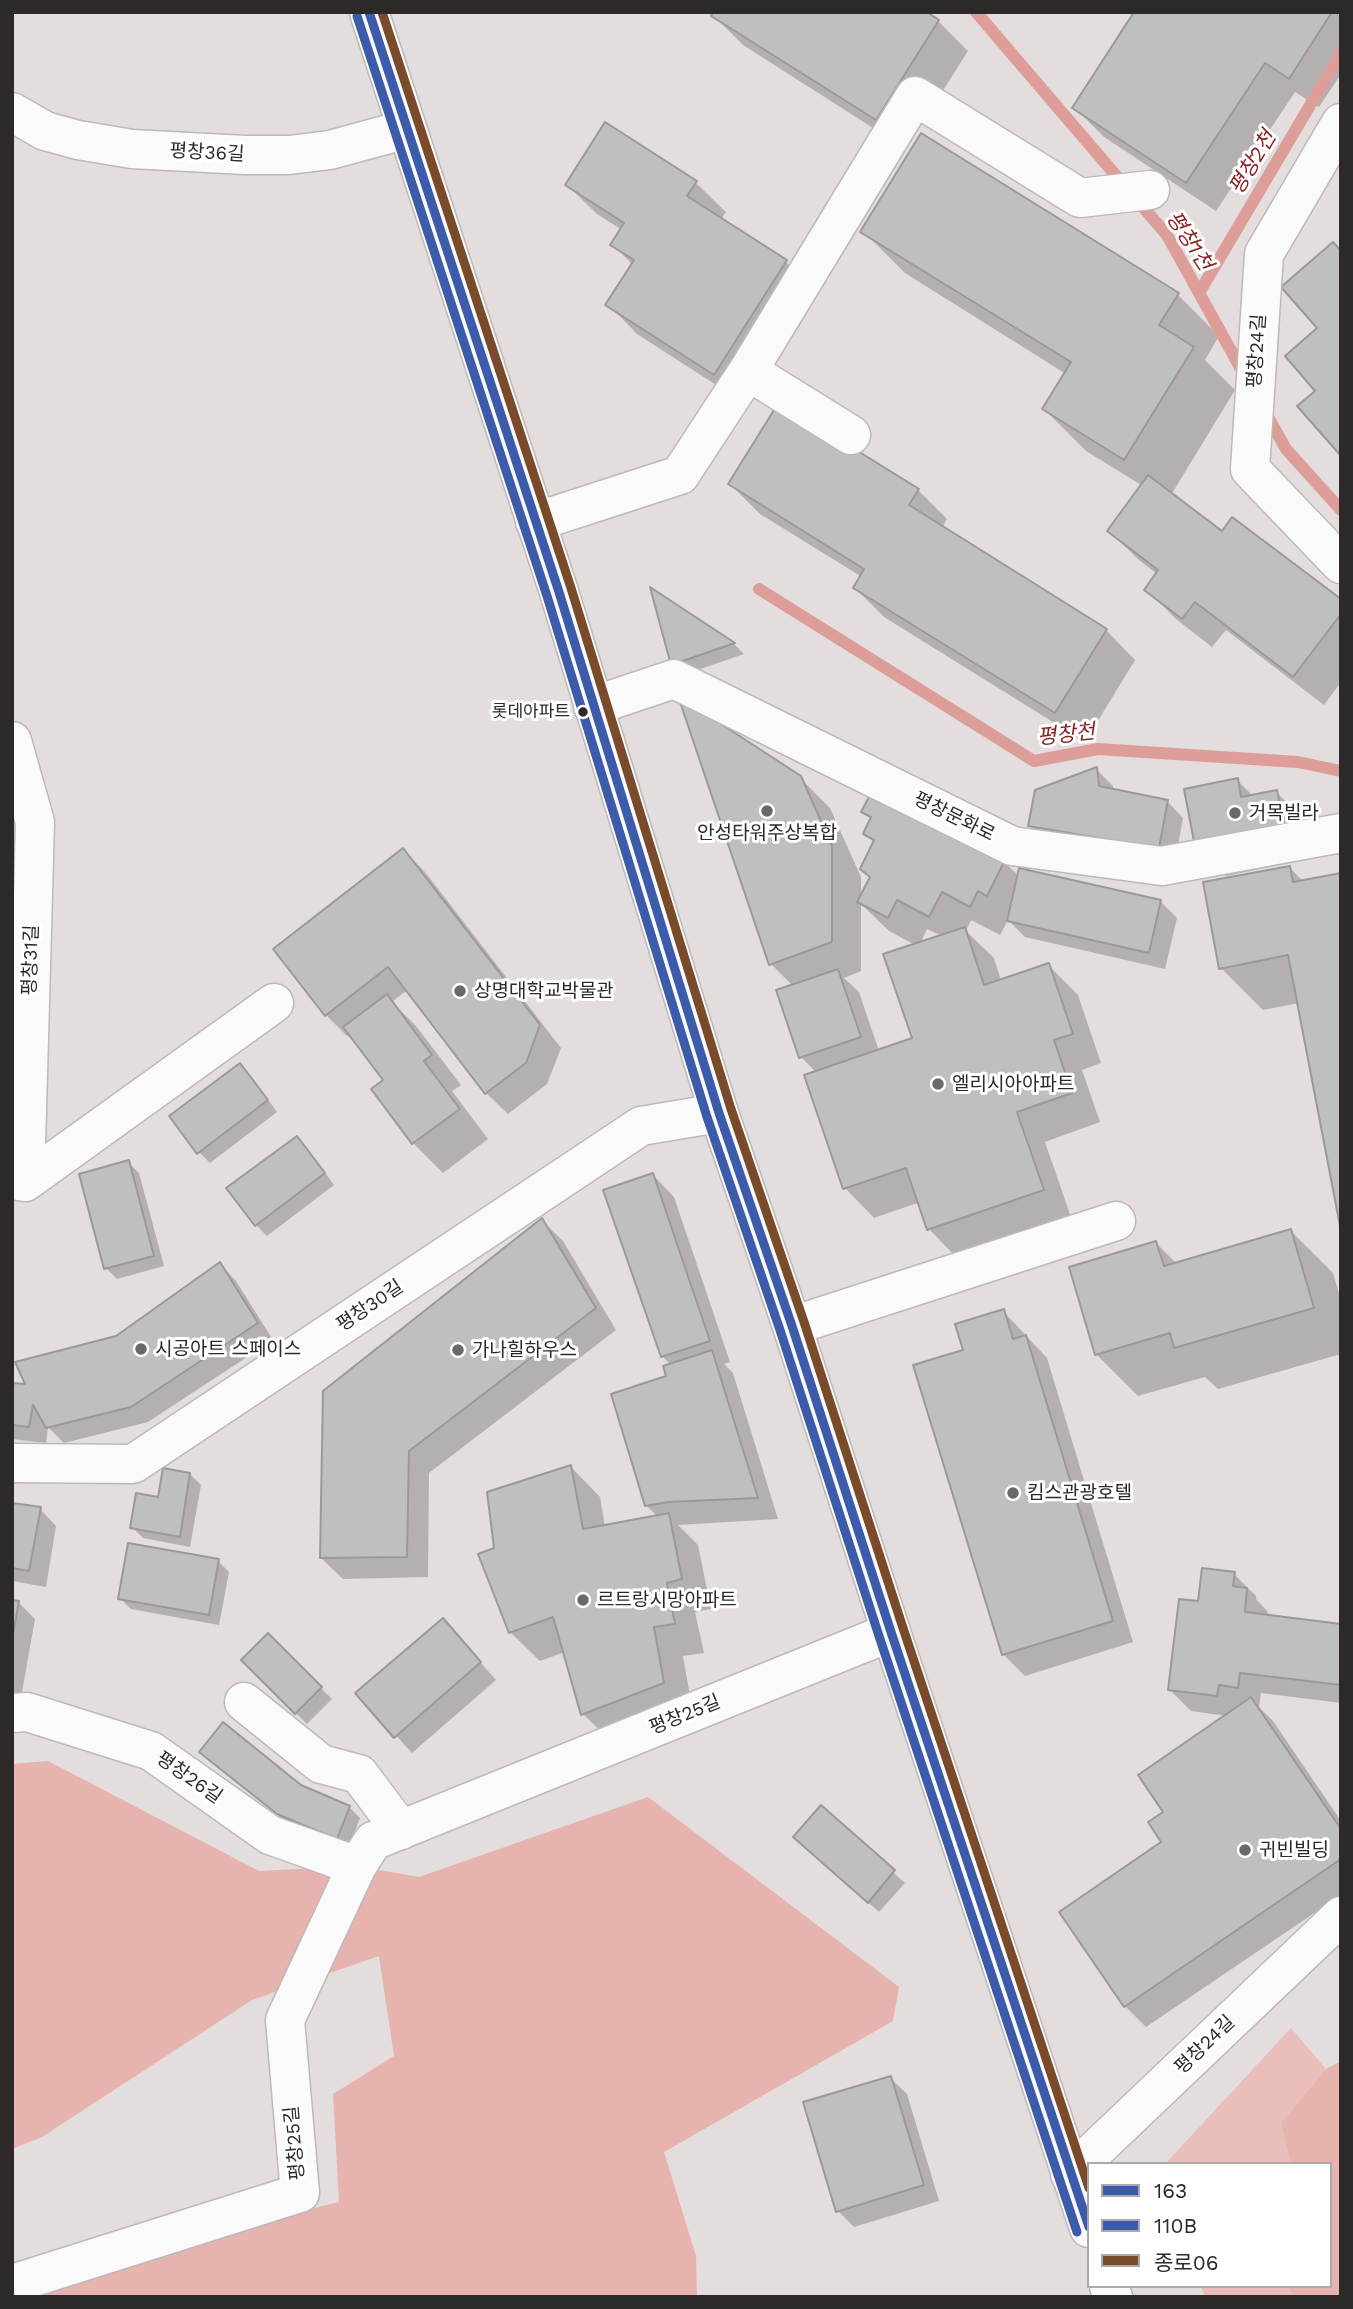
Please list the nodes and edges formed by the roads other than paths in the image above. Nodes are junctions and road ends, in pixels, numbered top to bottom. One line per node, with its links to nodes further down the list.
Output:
1 (369, 12): 4 (street)
2 (12, 112): 4 (street, 평창36길)
3 (1341, 123): 9 (street, 평창24길)
4 (407, 129): 8 (street)
5 (1150, 190): 6 (street)
6 (748, 371): 7 (street); 8 (street)
7 (851, 435)
8 (536, 522): 10 (street)
9 (1341, 564)
10 (593, 706): 12 (street, 평창문화로); 14 (street)
11 (12, 741): 15 (street, 평창31길)
12 (1341, 833)
13 (274, 1003): 15 (street, 평창31길)
14 (719, 1113): 17 (street); 18 (street, 평창30길)
15 (18, 1181)
16 (1116, 1221): 17 (street)
17 (792, 1326): 19 (street)
18 (12, 1463)
19 (891, 1632): 22 (street, 평창25길); 25 (street)
20 (244, 1702): 22 (street)
21 (12, 1713): 23 (street, 평창26길)
22 (401, 1830): 23 (street, 평창25길)
23 (357, 1866): 27 (street, 평창25길)
24 (1341, 1916): 25 (street, 평창24길)
25 (1070, 2174): 26 (street)
26 (1087, 2222)
27 (12, 2284)

